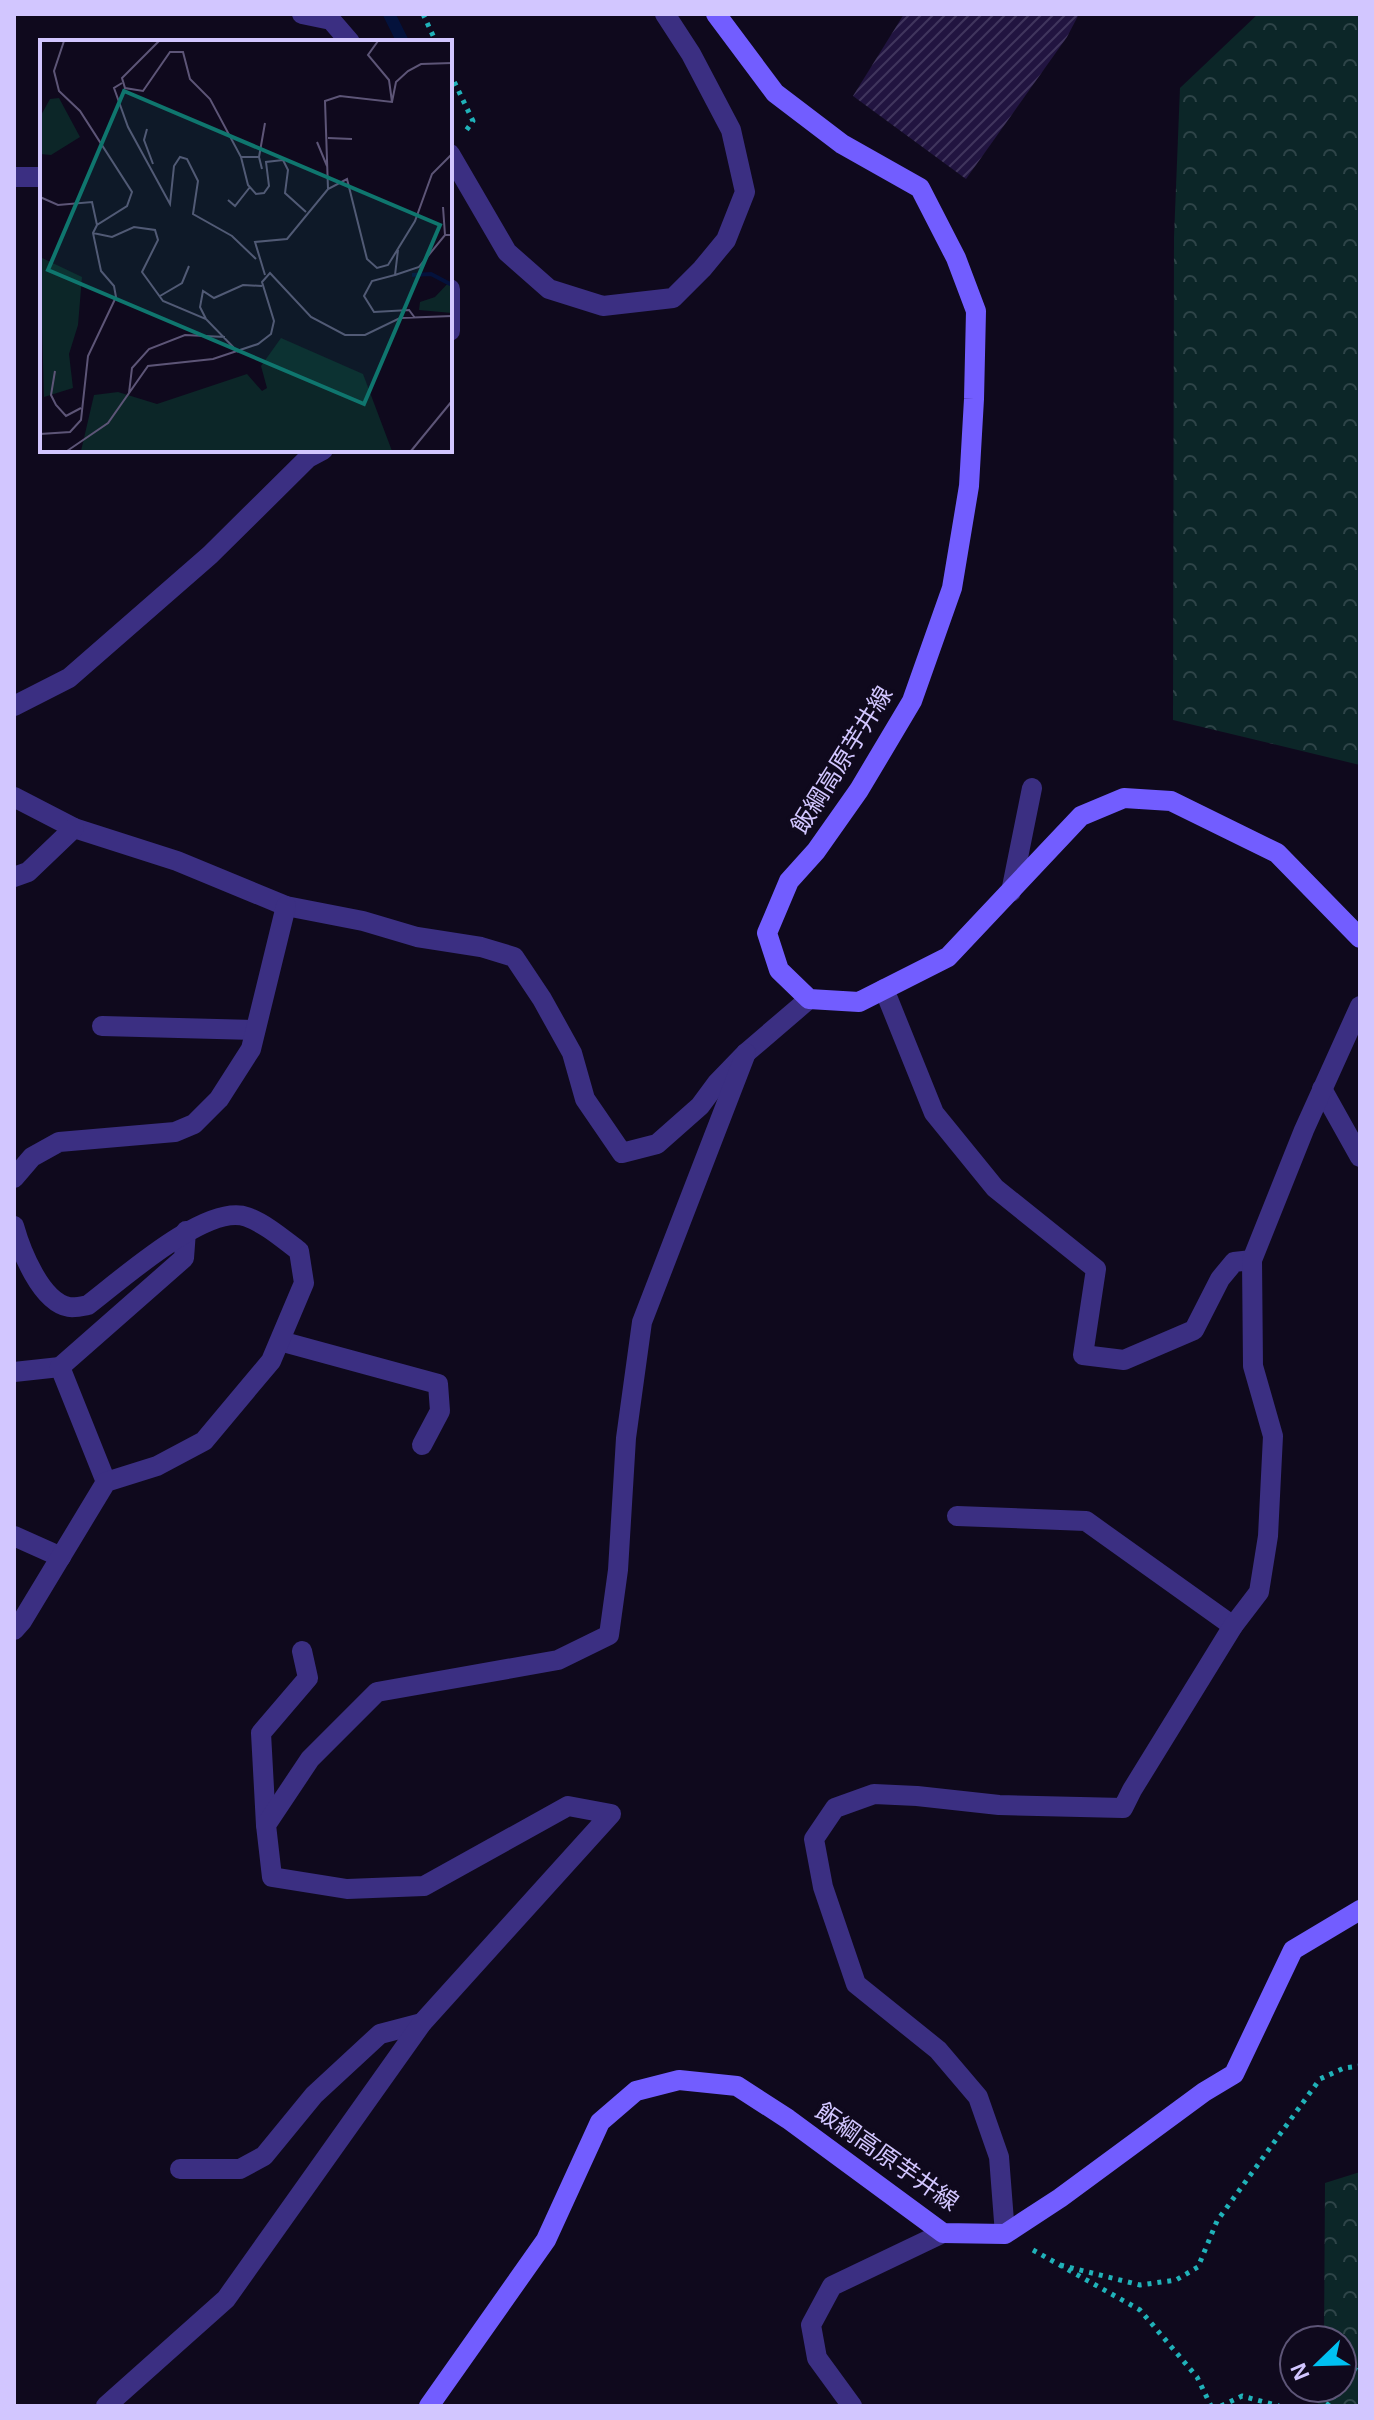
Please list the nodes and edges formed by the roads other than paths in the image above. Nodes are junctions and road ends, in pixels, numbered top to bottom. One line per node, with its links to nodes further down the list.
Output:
1 (302, 14): 4 (street)
2 (665, 14): 5 (street)
3 (716, 14): 18 (main road, 飯綱高原芋井線)
4 (348, 40)
5 (454, 147)
6 (14, 177): 7 (street)
7 (40, 177)
8 (319, 452): 9 (street)
9 (14, 706)
10 (1032, 788): 14 (street)
11 (14, 797): 12 (street)
12 (74, 828): 13 (street); 15 (street)
13 (14, 877)
14 (1011, 892): 16 (main road); 17 (main road)
15 (286, 906): 21 (street); 22 (street)
16 (1360, 938)
17 (884, 989): 18 (main road); 28 (street)
18 (809, 999): 22 (street)
19 (1360, 1006): 23 (street)
20 (102, 1026): 21 (street)
21 (255, 1030): 25 (street)
22 (746, 1053): 40 (street)
23 (1322, 1089): 24 (street); 28 (street)
24 (1360, 1157)
25 (14, 1178)
26 (14, 1226): 27 (street)
27 (186, 1231): 29 (street); 30 (street)
28 (1252, 1260): 37 (street)
29 (280, 1341): 32 (street); 33 (street)
30 (60, 1367): 31 (street); 33 (street)
31 (14, 1372)
32 (422, 1445)
33 (106, 1482): 36 (street)
34 (957, 1516): 37 (street)
35 (14, 1536): 36 (street)
36 (61, 1557): 38 (street)
37 (1233, 1626): 45 (street)
38 (14, 1630)
39 (302, 1651): 40 (street)
40 (266, 1825): 42 (street)
41 (1360, 1910): 45 (main road)
42 (422, 2023): 43 (street); 46 (street)
43 (180, 2169)
44 (943, 2233): 45 (main road, 飯綱高原芋井線); 47 (main road, 飯綱高原芋井線); 48 (street)
45 (1005, 2234)
46 (106, 2406)
47 (429, 2406)
48 (852, 2406)

